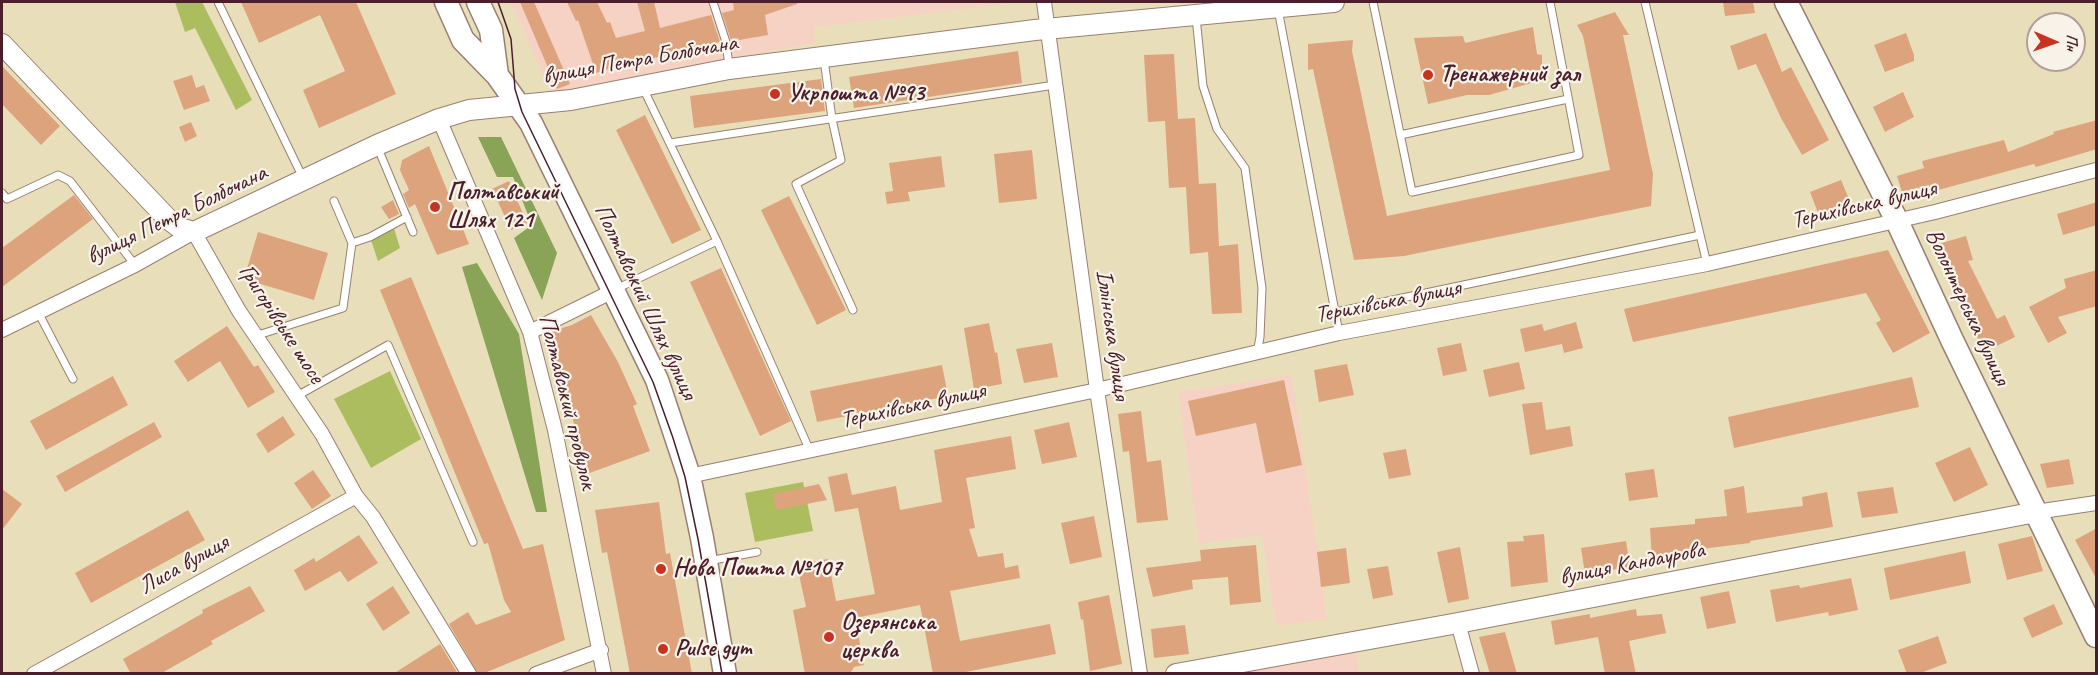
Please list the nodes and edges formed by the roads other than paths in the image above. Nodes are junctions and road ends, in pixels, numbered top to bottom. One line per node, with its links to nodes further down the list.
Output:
1 (218, 2): 28 (lane)
2 (446, 2): 17 (main road, Полтавський Шлях вулиця)
3 (478, 2): 17 (main road, Полтавський Шлях вулиця)
4 (713, 2): 16 (lane)
5 (1044, 2): 13 (street, Іллінська вулиця)
6 (1334, 2): 11 (street, вулиця Петра Болбочана)
7 (1373, 2): 24 (lane)
8 (1550, 2): 20 (lane)
9 (1645, 2): 35 (lane)
10 (1786, 2): 32 (main road, Волонтерська вулиця)
11 (1277, 7): 12 (street, вулиця Петра Болбочана); 43 (lane)
12 (1207, 10): 13 (street, вулиця Петра Болбочана); 48 (lane)
13 (1047, 29): 15 (street, вулиця Петра Болбочана); 18 (street, Іллінська вулиця)
14 (2, 44): 33 (street)
15 (824, 57): 16 (street, вулиця Петра Болбочана); 23 (lane)
16 (729, 69): 19 (street, вулиця Петра Болбочана)
17 (497, 75): 21 (main road, Полтавський Шлях вулиця)
18 (1055, 85): 23 (lane); 50 (street, Іллінська вулиця)
19 (642, 86): 21 (street, вулиця Петра Болбочана); 25 (lane)
20 (1568, 99): 24 (lane); 24 (lane)
21 (519, 106): 22 (street, вулиця Петра Болбочана); 40 (main road, Полтавський Шлях вулиця)
22 (439, 119): 26 (street, вулиця Петра Болбочана); 45 (street, Полтавський провулок)
23 (832, 119): 25 (lane); 41 (lane)
24 (1400, 135)
25 (670, 143): 36 (lane)
26 (377, 145): 28 (street, вулиця Петра Болбочана); 31 (lane)
27 (2097, 170): 32 (street, Терихівська вулиця)
28 (304, 181): 33 (street, вулиця Петра Болбочана)
29 (3, 198): 39 (lane)
30 (334, 201): 37 (lane)
31 (406, 217): 34 (lane); 37 (lane)
32 (1897, 221): 38 (street, Терихівська вулиця); 56 (main road, Волонтерська вулиця)
33 (194, 232): 39 (street, вулиця Петра Болбочана); 47 (street, Григорівське шосе)
34 (413, 232)
35 (1700, 235): 38 (lane); 43 (lane)
36 (717, 241): 40 (lane); 52 (lane)
37 (352, 243): 47 (lane)
38 (1707, 264): 46 (street, Терихівська вулиця)
39 (135, 265): 42 (street, вулиця Петра Болбочана)
40 (613, 291): 45 (street); 53 (main road, Полтавський Шлях вулиця)
41 (853, 310)
42 (38, 312): 44 (street, вулиця Петра Болбочана); 49 (lane)
43 (1336, 312): 46 (lane)
44 (2, 330)
45 (530, 332): 62 (street, Полтавський провулок)
46 (1339, 333): 48 (street, Терихівська вулиця)
47 (255, 336): 51 (street, Григорівське шосе)
48 (1257, 353): 50 (street, Терихівська вулиця)
49 (73, 379)
50 (1097, 390): 52 (street, Терихівська вулиця); 68 (street, Іллінська вулиця)
51 (297, 396): 54 (street, Григорівське шосе); 57 (lane)
52 (810, 451): 53 (street, Терихівська вулиця)
53 (688, 476): 59 (main road, Полтавський Шлях вулиця)
54 (356, 496): 63 (street, Лиса вулиця); 64 (street, Григорівське шосе)
55 (2097, 503): 56 (street, вулиця Кандаурова)
56 (2036, 512): 60 (street, вулиця Кандаурова); 61 (main road, Волонтерська вулиця)
57 (473, 542)
58 (757, 552): 59 (lane)
59 (706, 562): 67 (main road, Полтавський Шлях вулиця)
60 (1458, 622): 69 (street, вулиця Кандаурова); 70 (street)
61 (2097, 636)
62 (601, 650): 65 (street); 66 (street, Полтавський провулок)
63 (34, 674)
64 (469, 674)
65 (536, 674)
66 (604, 674)
67 (725, 674)
68 (1140, 674)
69 (1176, 674)
70 (1472, 674)

